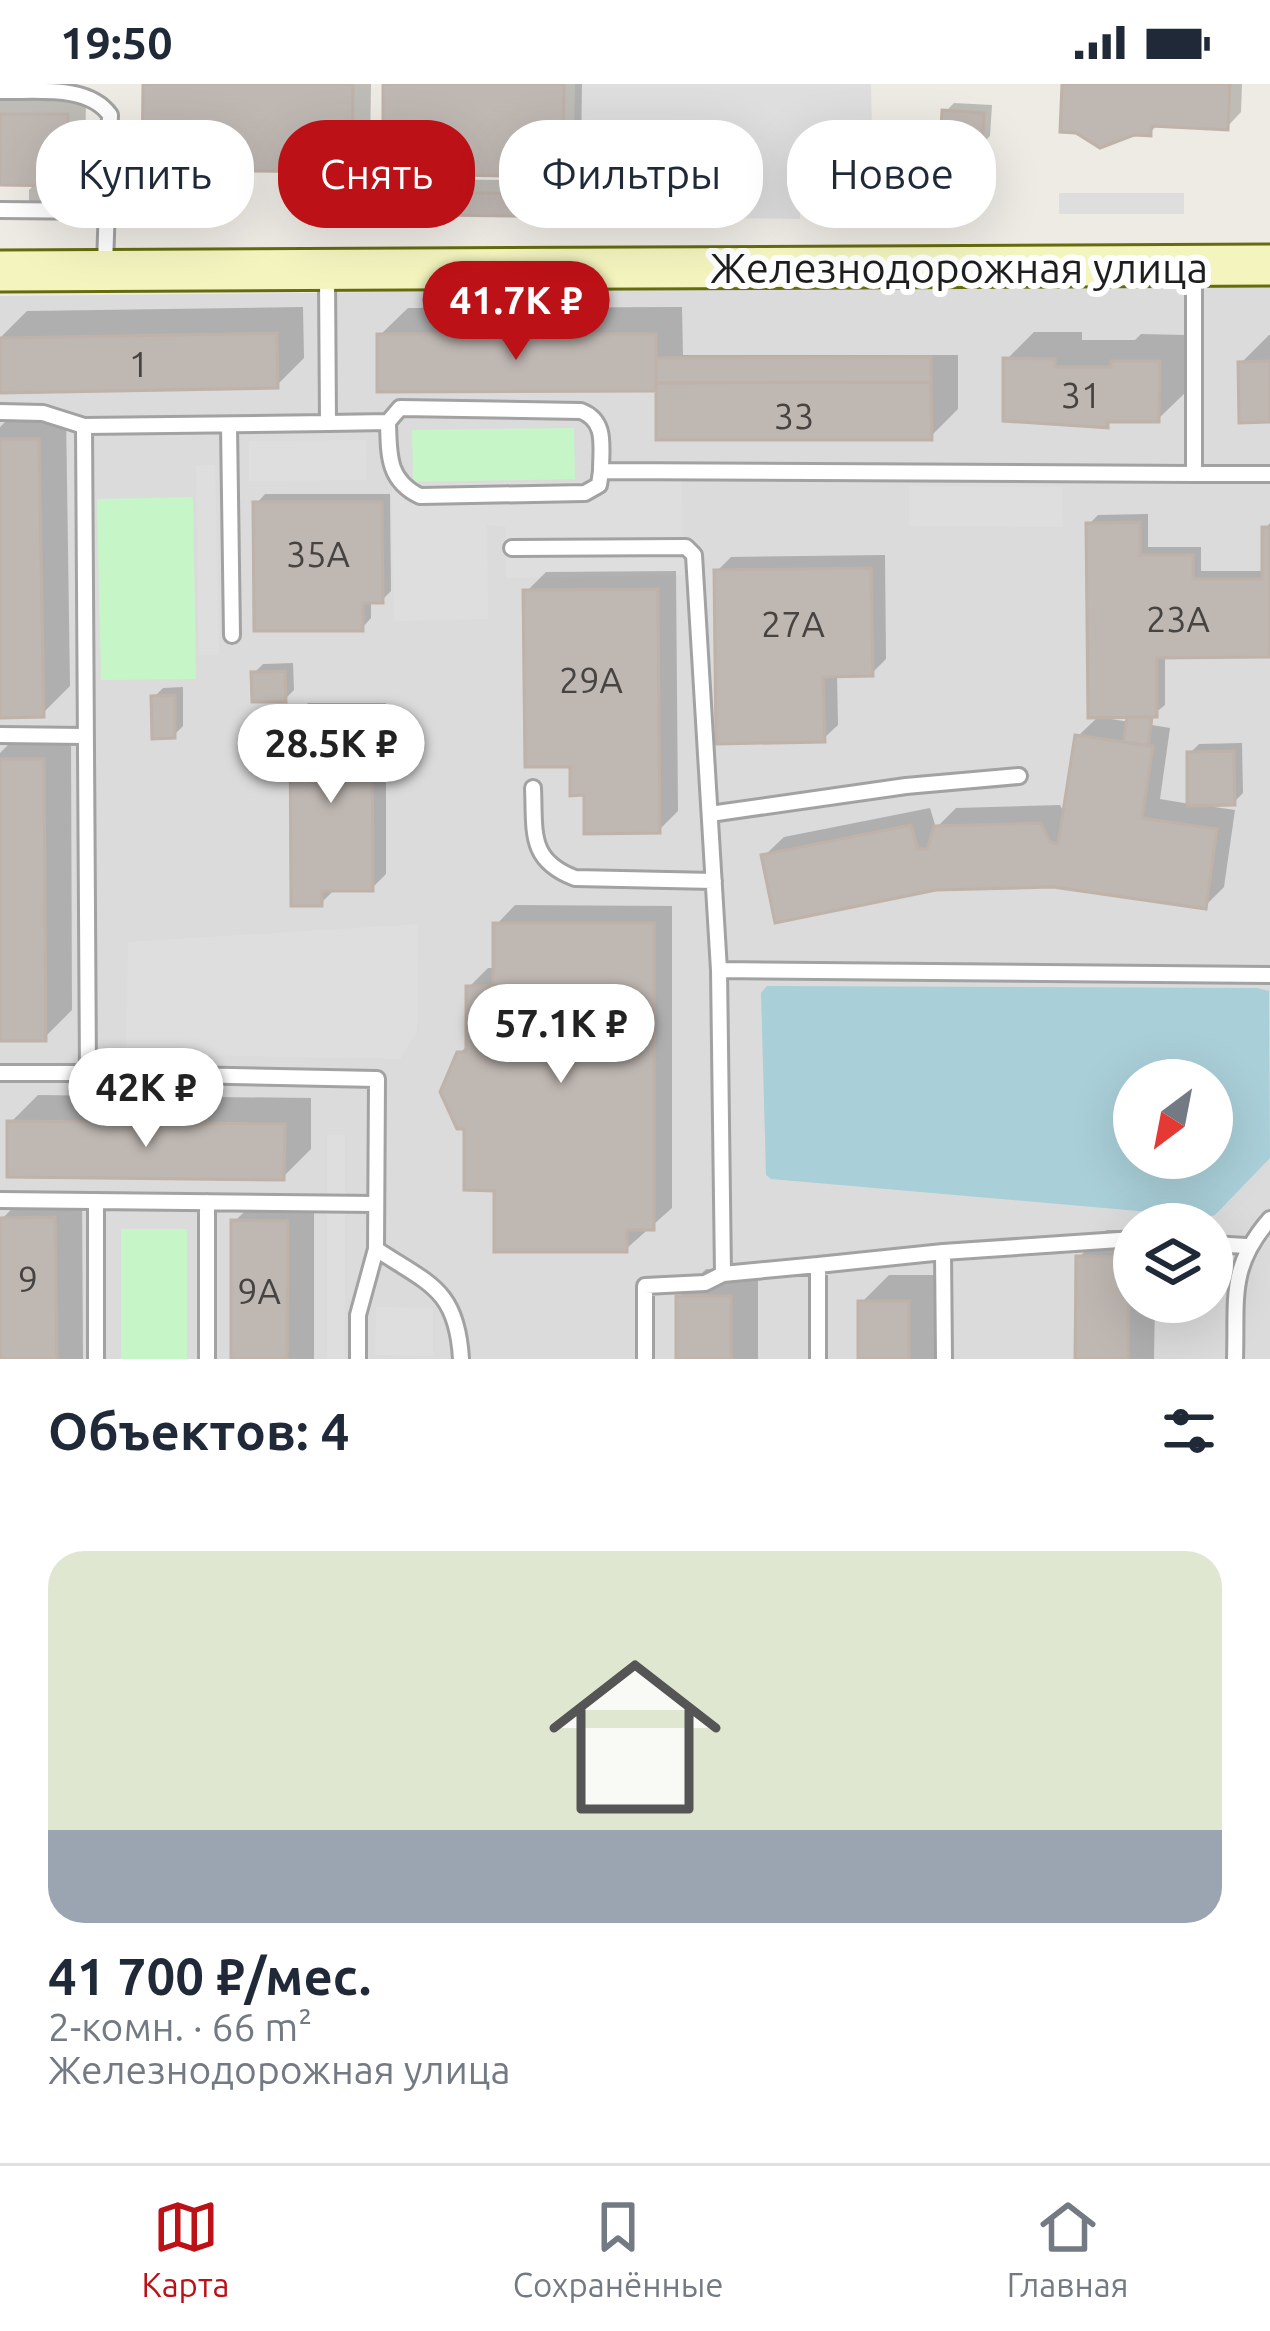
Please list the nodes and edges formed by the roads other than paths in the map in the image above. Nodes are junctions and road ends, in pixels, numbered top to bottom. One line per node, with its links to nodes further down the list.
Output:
1 (0, 91): 2 (lane)
2 (110, 120)
3 (0, 210): 4 (lane)
4 (36, 210)
5 (106, 228): 9 (lane)
6 (1194, 266): 7 (main road, Железнодорожная улица); 10 (main road, Железнодорожная улица); 17 (lane)
7 (1270, 266)
8 (0, 271): 9 (main road, Железнодорожная улица)
9 (105, 271): 10 (main road, Железнодорожная улица)
10 (327, 271): 13 (lane)
11 (0, 412): 14 (lane)
12 (388, 422): 13 (lane); 16 (lane); 16 (lane)
13 (328, 423): 15 (lane)
14 (84, 426): 15 (lane); 22 (lane)
15 (229, 426): 20 (lane)
16 (601, 471): 17 (lane)
17 (1194, 474): 18 (lane)
18 (1270, 474)
19 (512, 548): 25 (lane)
20 (232, 635)
21 (0, 735): 22 (lane)
22 (85, 736): 30 (lane)
23 (1019, 776): 25 (lane)
24 (533, 788): 26 (lane)
25 (710, 814): 26 (lane)
26 (715, 881): 27 (lane)
27 (719, 970): 28 (lane); 42 (lane)
28 (1270, 975)
29 (0, 1073): 30 (lane)
30 (88, 1073): 34 (lane)
31 (0, 1200): 32 (lane)
32 (96, 1201): 33 (lane); 43 (lane)
33 (207, 1202): 34 (lane); 44 (lane)
34 (376, 1204): 39 (lane)
35 (1270, 1219): 38 (lane)
36 (1113, 1241): 40 (lane)
37 (1233, 1245): 38 (lane)
38 (1246, 1246): 50 (lane)
39 (376, 1249): 45 (lane); 46 (lane)
40 (943, 1252): 41 (lane); 49 (lane)
41 (818, 1265): 42 (lane); 48 (lane)
42 (723, 1274): 47 (lane)
43 (96, 1359)
44 (207, 1359)
45 (358, 1359)
46 (461, 1359)
47 (645, 1359)
48 (818, 1359)
49 (944, 1359)
50 (1235, 1359)

